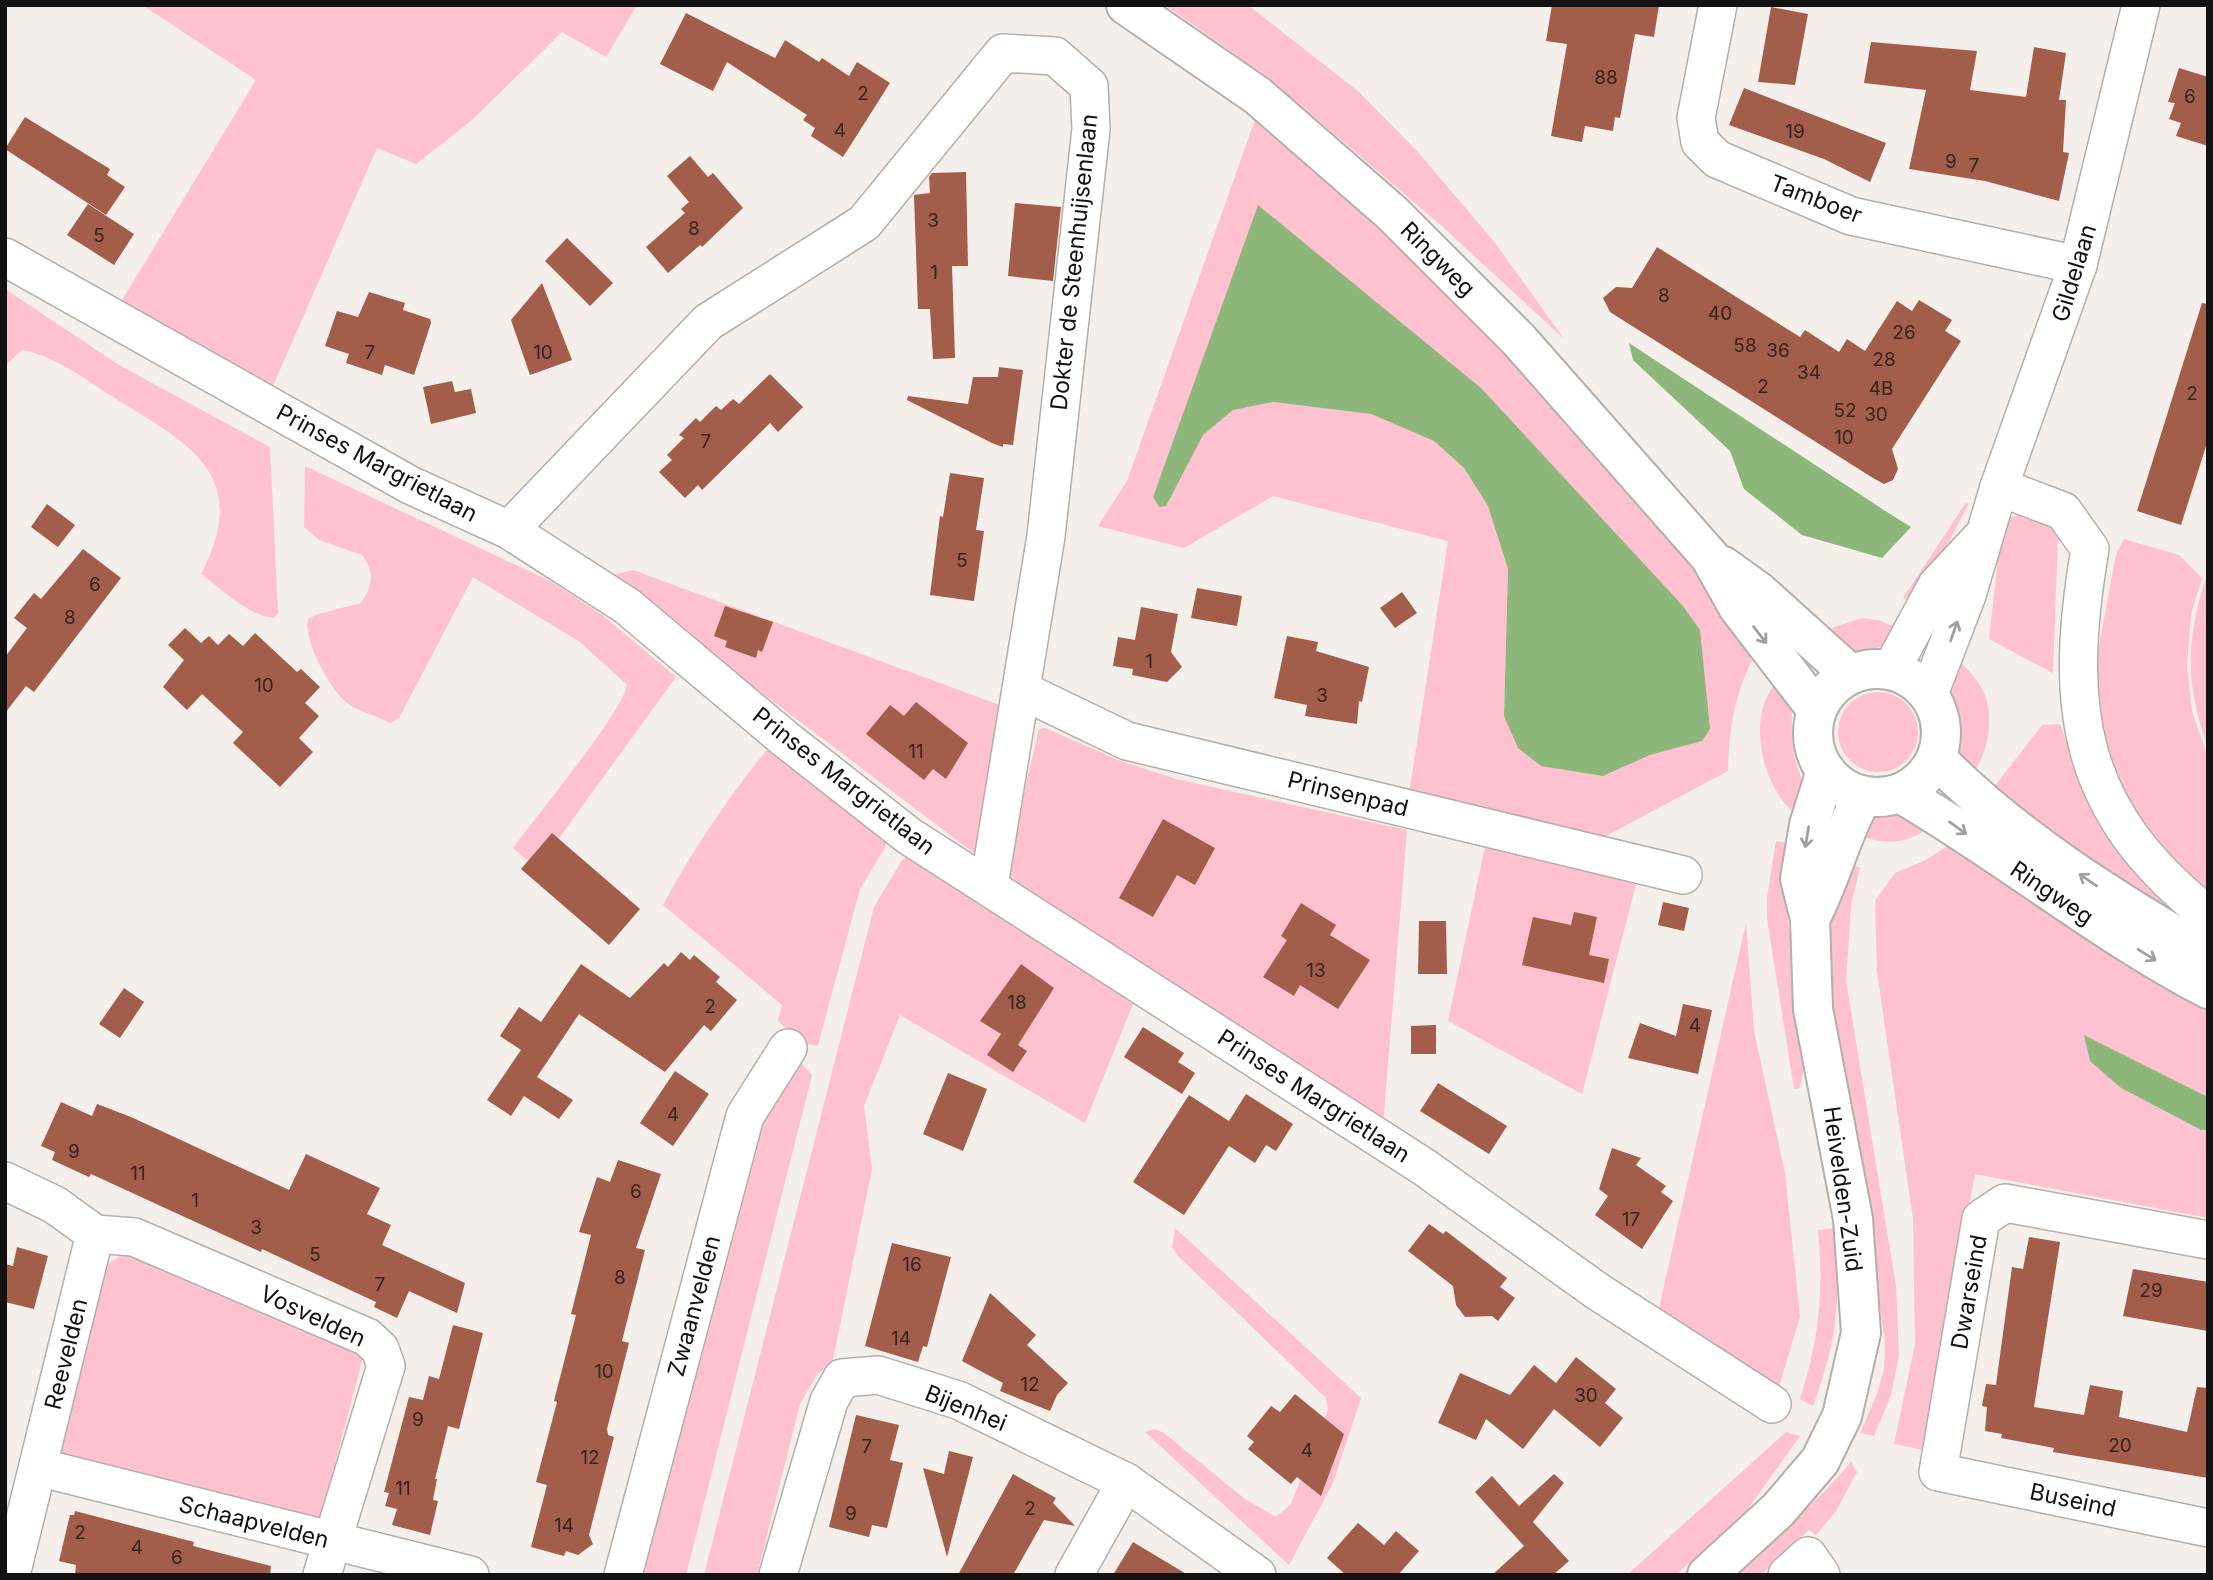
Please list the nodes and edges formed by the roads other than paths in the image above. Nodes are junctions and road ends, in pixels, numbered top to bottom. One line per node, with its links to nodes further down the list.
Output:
1 (1126, 5): 9 (main road, Ringweg)
2 (1718, 5): 5 (street, Tamboer)
3 (2141, 5): 5 (street, Gildelaan)
4 (5, 257): 7 (street, Prinses Margrietlaan)
5 (2078, 265): 6 (street, Gildelaan)
6 (1999, 487): 8 (street, Gildelaan); 20 (street)
7 (509, 530): 12 (street, Dokter de Steenhuijsenlaan); 19 (street, Prinses Margrietlaan)
8 (1984, 534): 10 (street, Gildelaan); 13 (street, Gildelaan, one-way to 8)
9 (1710, 557): 11 (main road, Ringweg); 14 (main road, Ringweg, one-way to 14)
10 (1891, 670): 11 (main road); 13 (main road)
11 (1850, 674): 14 (main road)
12 (1021, 690): 18 (street, Prinsenpad); 19 (street, Dokter de Steenhuijsenlaan)
13 (1929, 694): 15 (main road)
14 (1817, 710): 16 (main road)
15 (1936, 758): 17 (main road); 22 (main road, Ringweg, one-way to 15)
16 (1826, 771): 17 (main road); 21 (main road, Heivelden-Zuid, one-way to 21)
17 (1882, 794): 21 (main road, Heivelden-Zuid); 23 (main road, Ringweg, one-way to 23)
18 (1683, 875)
19 (989, 885): 28 (street, Prinses Margrietlaan)
20 (2208, 915)
21 (1810, 919): 40 (main road, Heivelden-Zuid)
22 (2208, 956)
23 (2208, 989)
24 (788, 1048): 36 (street, Zwaanvelden)
25 (5, 1181): 26 (street)
26 (95, 1234): 29 (street, Reevelden); 33 (street, Vosvelden)
27 (2208, 1240): 30 (street, Dwarseind)
28 (1772, 1404)
29 (38, 1467): 33 (street, Schaapvelden); 34 (street, Reevelden)
30 (1938, 1472): 32 (street, Buseind)
31 (1126, 1482): 37 (street, Bijenhei); 38 (street); 39 (street, Bijenhei)
32 (2208, 1528)
33 (326, 1558): 35 (street, Schaapvelden)
34 (11, 1575)
35 (470, 1575)
36 (623, 1575)
37 (778, 1575)
38 (1074, 1575)
39 (1257, 1575)
40 (1707, 1575)

